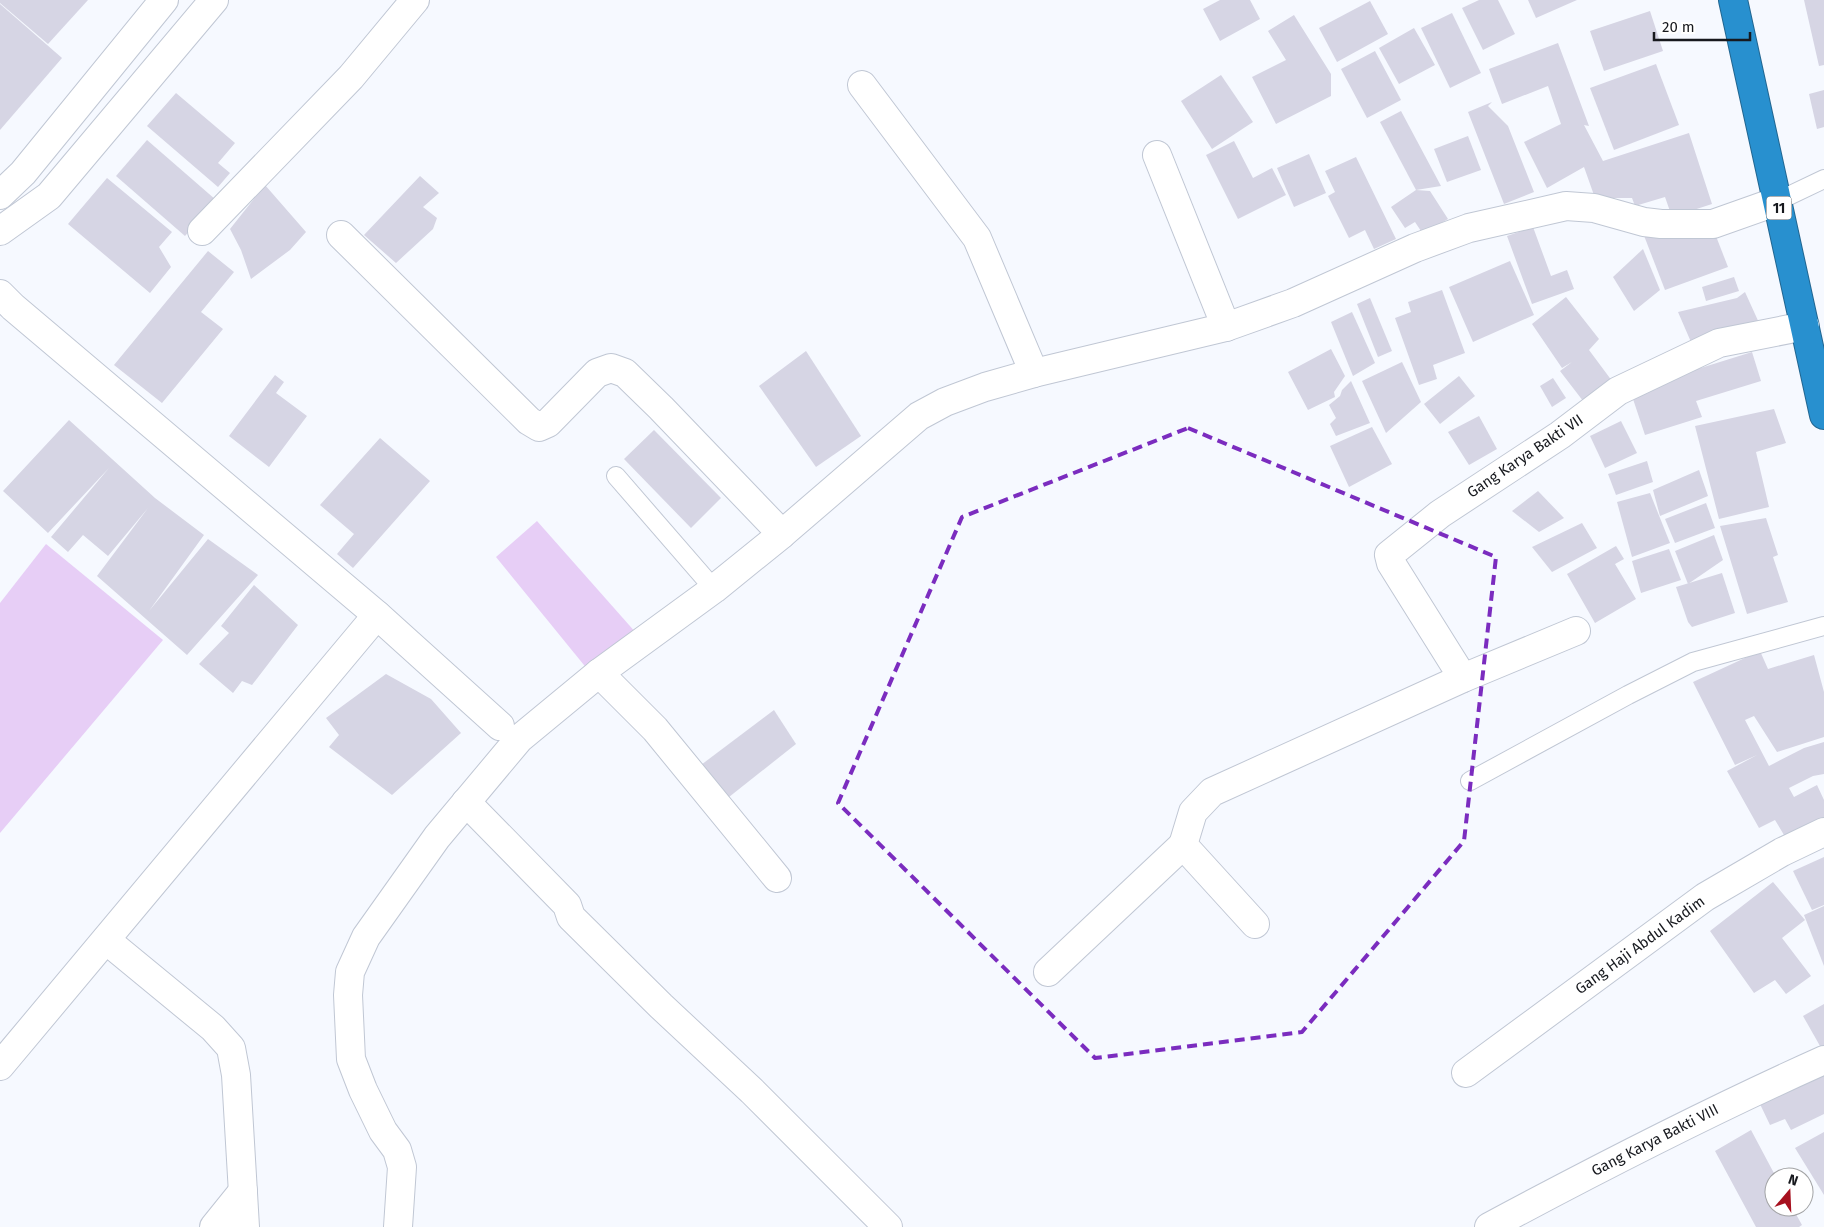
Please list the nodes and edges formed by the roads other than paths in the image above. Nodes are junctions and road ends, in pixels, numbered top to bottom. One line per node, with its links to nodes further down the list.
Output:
1 (164, 0): 8 (street)
2 (214, 0): 10 (street)
3 (415, 0): 11 (street)
4 (1733, 0): 9 (highway, 11)
5 (862, 86): 16 (street)
6 (1157, 155): 15 (street)
7 (1824, 180): 9 (lane)
8 (0, 195)
9 (1778, 201): 14 (highway, 11); 15 (street)
10 (0, 231)
11 (202, 231)
12 (341, 235): 19 (street)
13 (0, 294): 21 (street)
14 (1805, 326): 17 (highway, 11); 25 (street, Gang Karya Bakti VII)
15 (1226, 327): 16 (street)
16 (1034, 373): 19 (street)
17 (1824, 415)
18 (616, 476): 20 (lane)
19 (782, 534): 20 (street)
20 (714, 589): 24 (street)
21 (377, 616): 26 (street); 33 (street)
22 (1824, 626): 27 (lane)
23 (1576, 631): 25 (street)
24 (599, 674): 28 (street); 31 (street)
25 (1463, 678): 30 (street)
26 (500, 726)
27 (1470, 781)
28 (466, 802): 41 (street); 42 (street)
29 (1824, 832): 37 (street, Gang Haji Abdul Kadim)
30 (1183, 845): 32 (street); 34 (street)
31 (777, 878)
32 (1256, 924)
33 (106, 940): 35 (street); 38 (street)
34 (1048, 972)
35 (5, 1050)
36 (1824, 1060): 43 (street, Gang Karya Bakti VIII)
37 (1466, 1073)
38 (243, 1191): 39 (street); 40 (street)
39 (214, 1227)
40 (245, 1227)
41 (398, 1227)
42 (888, 1227)
43 (1489, 1227)

